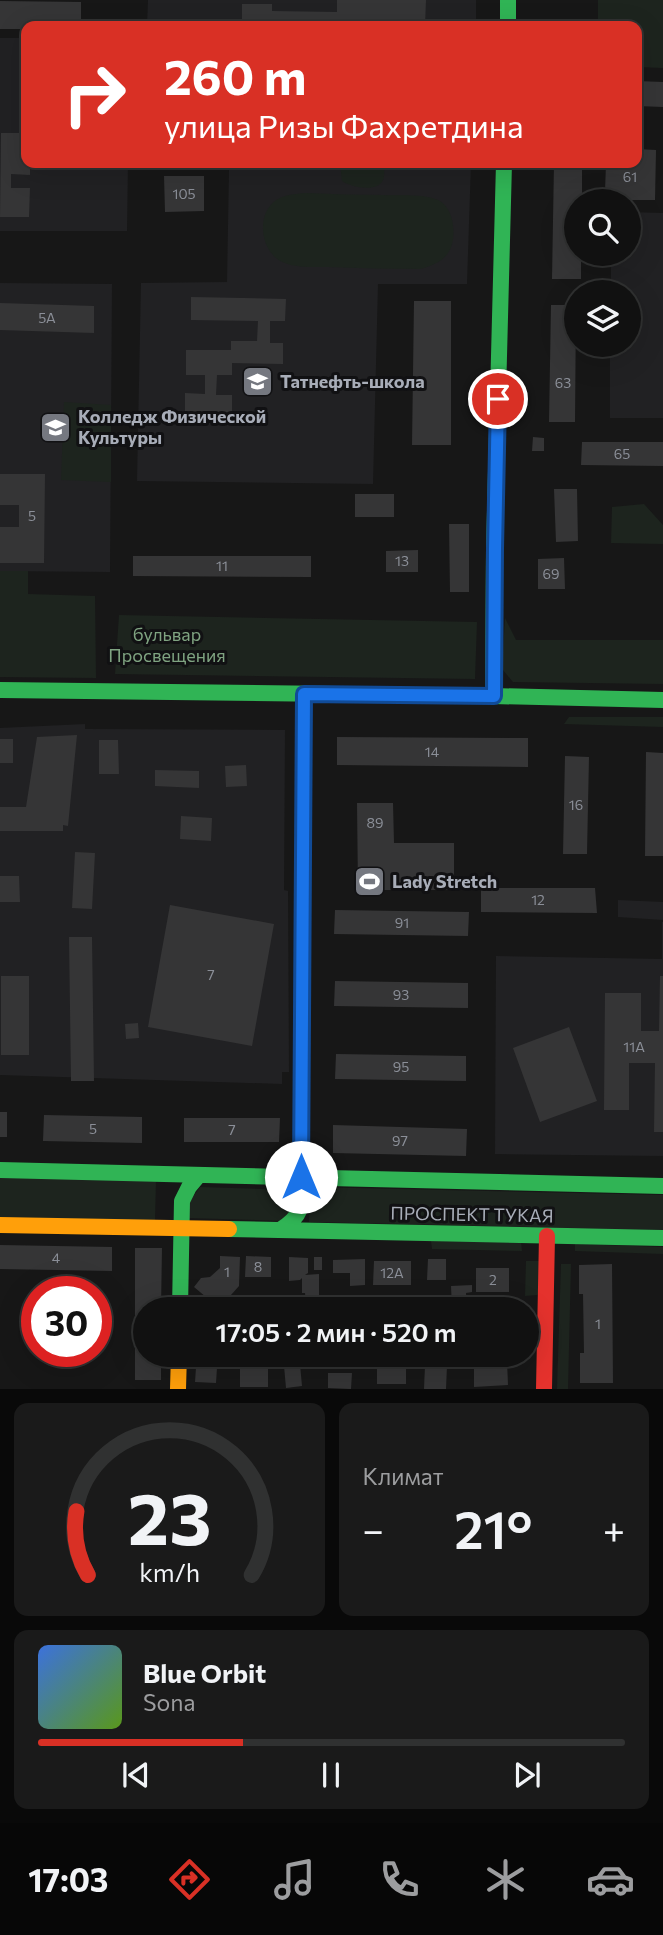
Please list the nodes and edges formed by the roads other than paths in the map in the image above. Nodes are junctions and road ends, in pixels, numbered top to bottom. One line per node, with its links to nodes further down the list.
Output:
1 (508, 0): 2 (main road)
2 (508, 21)
3 (504, 168): 6 (main road)
4 (0, 690): 5 (main road)
5 (304, 694): 6 (main road); 10 (street)
6 (494, 696): 7 (main road)
7 (663, 700)
8 (0, 1170): 9 (main road, ПРОСПЕКТ ТУКАЯ)
9 (199, 1175): 10 (main road, ПРОСПЕКТ ТУКАЯ); 13 (main road)
10 (301, 1177): 11 (main road, ПРОСПЕКТ ТУКАЯ); 14 (main road)
11 (663, 1186)
12 (0, 1225): 13 (main road, ПРОСПЕКТ ТУКАЯ)
13 (182, 1228): 14 (main road, ПРОСПЕКТ ТУКАЯ); 17 (main road)
14 (280, 1230): 15 (main road, ПРОСПЕКТ ТУКАЯ)
15 (547, 1236): 16 (main road, ПРОСПЕКТ ТУКАЯ); 20 (main road)
16 (663, 1238)
17 (180, 1297)
18 (179, 1367): 19 (main road)
19 (178, 1389)
20 (544, 1389)

